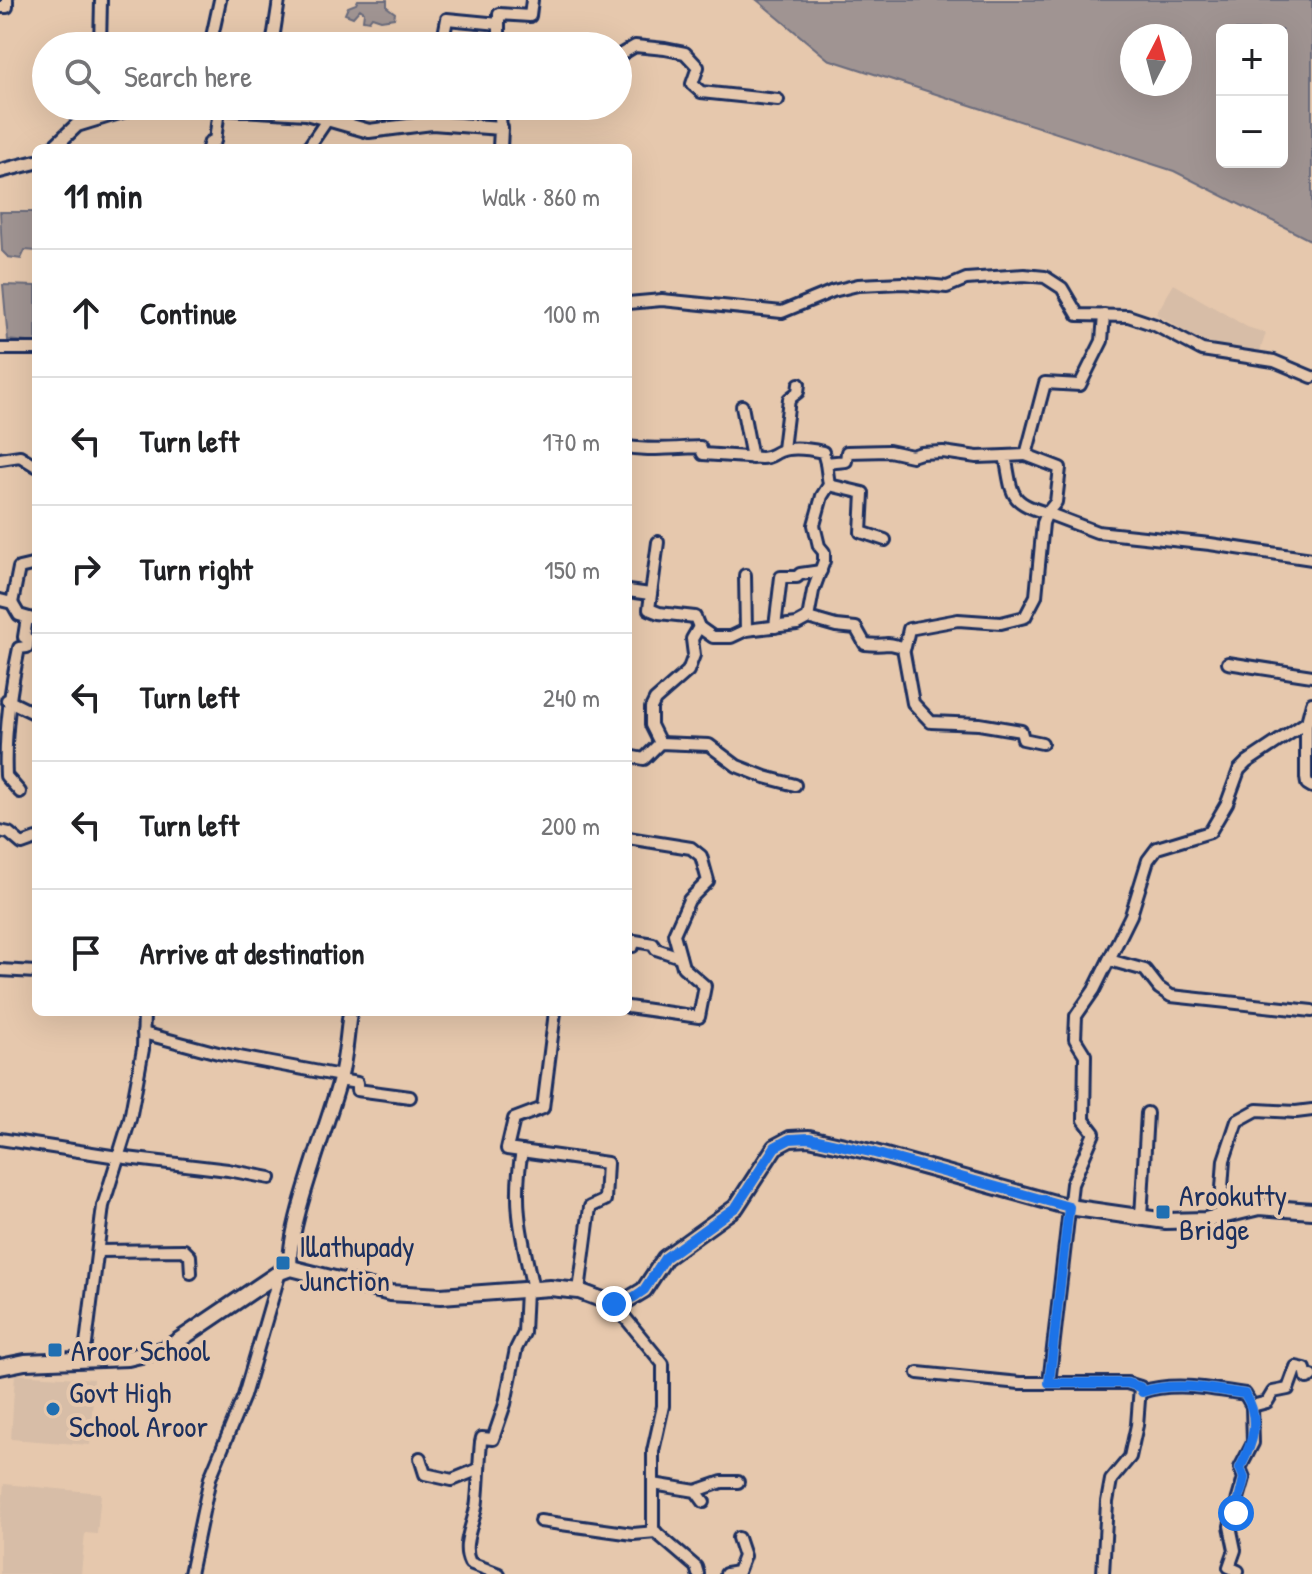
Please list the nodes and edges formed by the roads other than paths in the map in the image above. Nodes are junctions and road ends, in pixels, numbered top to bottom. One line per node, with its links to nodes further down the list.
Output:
1 (7, 0): 6 (street)
2 (101, 0): 8 (street)
3 (220, 0): 9 (street)
4 (279, 0): 10 (street)
5 (532, 0): 7 (street)
6 (0, 7)
7 (499, 24): 11 (street); 12 (street)
8 (100, 32)
9 (213, 32)
10 (274, 32)
11 (445, 32)
12 (499, 32)
13 (632, 48): 14 (street)
14 (778, 100)
15 (92, 120): 20 (street)
16 (218, 120): 24 (street)
17 (327, 120): 21 (street); 25 (street)
18 (426, 120): 21 (street)
19 (500, 120): 22 (street)
20 (89, 121): 23 (street)
21 (426, 124): 22 (street)
22 (501, 128): 26 (street)
23 (57, 144)
24 (209, 144)
25 (311, 144)
26 (500, 144)
27 (32, 163): 28 (street)
28 (0, 171)
29 (632, 303): 30 (street)
30 (1104, 315): 33 (street); 38 (street)
31 (0, 349): 32 (street)
32 (32, 349)
33 (1312, 377)
34 (799, 384): 37 (street)
35 (742, 406): 40 (street)
36 (632, 448): 40 (street)
37 (783, 449): 40 (street); 42 (street)
38 (1026, 455): 39 (street); 45 (street)
39 (1005, 456): 42 (street); 45 (street)
40 (752, 458)
41 (0, 459): 43 (street)
42 (826, 463): 44 (street)
43 (32, 464)
44 (829, 485): 46 (street); 50 (street)
45 (1047, 513): 48 (street); 61 (street)
46 (885, 540)
47 (658, 542): 53 (street)
48 (1312, 559)
49 (32, 565): 55 (street)
50 (821, 571): 56 (street); 59 (street)
51 (745, 575): 60 (street)
52 (632, 592): 53 (street)
53 (650, 594): 58 (street)
54 (0, 600): 55 (street)
55 (12, 603): 57 (street)
56 (808, 618): 59 (street); 61 (street)
57 (32, 619): 64 (street)
58 (699, 627): 60 (street); 68 (street)
59 (775, 627): 60 (street)
60 (746, 630)
61 (903, 648): 69 (street)
62 (1228, 663): 63 (street)
63 (1312, 676)
64 (7, 700): 66 (street); 73 (street)
65 (1312, 703): 67 (street)
66 (32, 712)
67 (1306, 723): 72 (street); 79 (street)
68 (660, 743): 70 (street); 71 (street)
69 (1042, 743)
70 (632, 757)
71 (795, 785)
72 (1312, 787)
73 (20, 792)
74 (0, 831): 76 (street)
75 (632, 839): 78 (street)
76 (32, 840)
77 (632, 946): 78 (street)
78 (680, 957): 82 (street)
79 (1109, 960): 83 (street); 96 (street)
80 (0, 970): 81 (street)
81 (32, 972)
82 (632, 1008)
83 (1312, 1011)
84 (144, 1016): 87 (street)
85 (349, 1016): 88 (street)
86 (554, 1016): 93 (street)
87 (143, 1033): 88 (street); 94 (street)
88 (340, 1078): 89 (street); 101 (street)
89 (410, 1097)
90 (1312, 1110): 98 (street)
91 (1147, 1113): 99 (street)
92 (0, 1139): 94 (street)
93 (522, 1151): 103 (street); 104 (street)
94 (118, 1157): 95 (street); 100 (street)
95 (270, 1178)
96 (1069, 1207): 99 (main road); 105 (main road); 110 (street)
97 (1312, 1211): 98 (main road)
98 (1220, 1216): 99 (main road)
99 (1141, 1217)
100 (98, 1251): 102 (street); 106 (street)
101 (286, 1270): 103 (main road); 106 (main road); 122 (street)
102 (191, 1273)
103 (530, 1289): 104 (main road); 114 (street)
104 (579, 1291): 105 (main road)
105 (614, 1304): 116 (street)
106 (76, 1360): 107 (main road)
107 (0, 1367)
108 (918, 1373): 110 (street)
109 (1312, 1376): 112 (street)
110 (1049, 1383): 111 (street)
111 (1142, 1392): 112 (street); 126 (street)
112 (1252, 1406): 127 (street)
113 (420, 1458): 114 (street)
114 (479, 1469): 123 (street)
115 (738, 1482): 117 (street)
116 (653, 1484): 117 (street); 120 (street)
117 (696, 1491): 118 (street)
118 (704, 1502)
119 (540, 1521): 120 (street)
120 (656, 1532): 124 (street)
121 (738, 1538): 125 (street)
122 (190, 1574)
123 (499, 1574)
124 (698, 1574)
125 (726, 1574)
126 (1103, 1574)
127 (1237, 1574)

